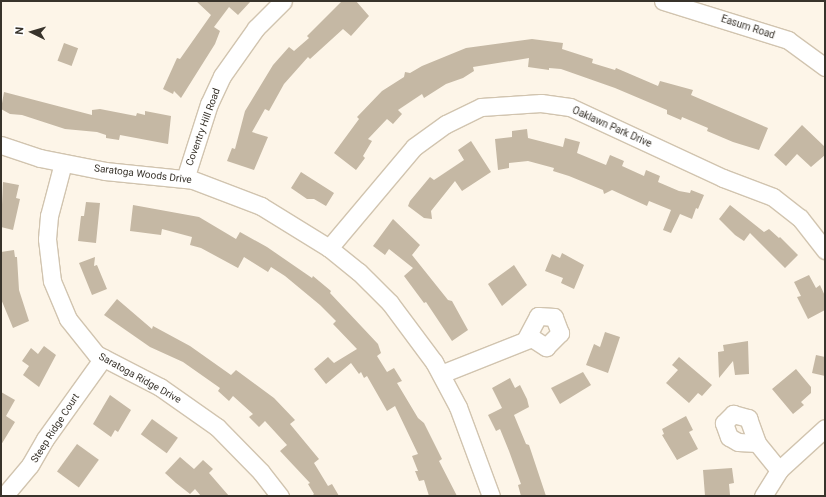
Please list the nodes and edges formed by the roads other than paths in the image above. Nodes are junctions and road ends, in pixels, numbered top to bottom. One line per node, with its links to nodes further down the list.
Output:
1 (283, 1): 6 (street, Coventry Hill Road)
2 (663, 1): 3 (street, Easum Road)
3 (825, 67)
4 (1, 145): 5 (street, Saratoga Woods Drive)
5 (63, 163): 6 (street, Saratoga Woods Drive); 10 (street, Saratoga Ridge Drive)
6 (185, 179): 7 (street, Saratoga Woods Drive)
7 (329, 248): 8 (street, Oaklawn Park Drive); 11 (street, Saratoga Woods Drive)
8 (825, 250)
9 (526, 339): 11 (street)
10 (102, 358): 15 (street, Steep Ridge Court); 16 (street, Saratoga Ridge Drive)
11 (441, 374): 17 (street, Saratoga Woods Drive)
12 (825, 428): 14 (street)
13 (756, 443): 14 (street)
14 (779, 470): 18 (street)
15 (4, 496)
16 (280, 496)
17 (491, 496)
18 (763, 496)

